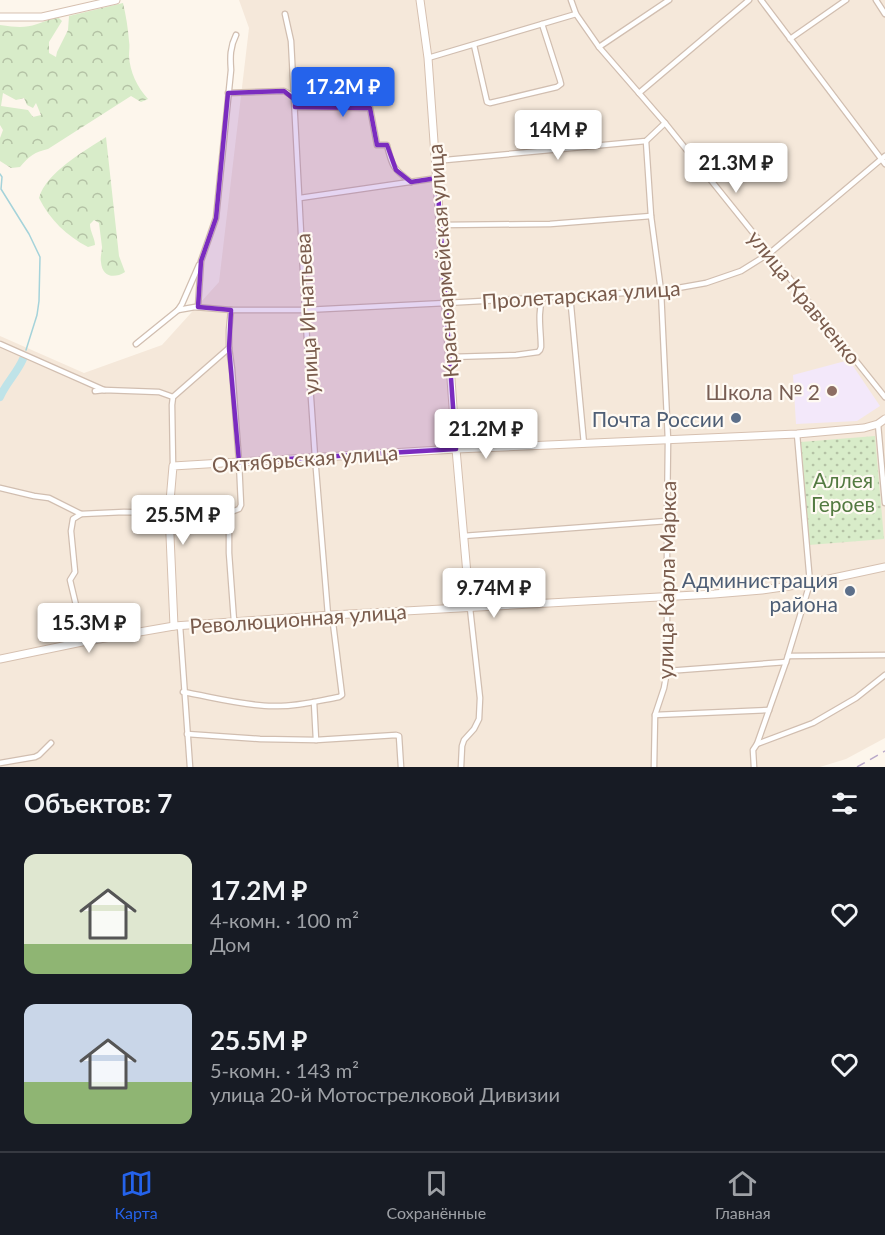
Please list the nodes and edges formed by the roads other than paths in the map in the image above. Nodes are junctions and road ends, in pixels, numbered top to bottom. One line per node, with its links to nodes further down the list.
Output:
1 (116, 0): 12 (street)
2 (420, 0): 18 (street, Красноармейская улица)
3 (571, 0): 10 (street, улица Кравченко)
4 (669, 0): 17 (street)
5 (749, 0): 20 (street)
6 (761, 0): 15 (street)
7 (846, 0): 15 (street)
8 (876, 0): 11 (street)
9 (285, 14): 21 (street, улица Игнатьева)
10 (576, 14): 13 (street); 17 (street, улица Кравченко)
11 (885, 14)
12 (0, 17)
13 (542, 24): 16 (street); 16 (street)
14 (236, 35): 19 (street)
15 (790, 39): 25 (street)
16 (474, 45): 18 (street)
17 (599, 47): 20 (street, улица Кравченко)
18 (428, 58): 26 (street, Красноармейская улица)
19 (228, 93): 21 (street); 33 (street)
20 (639, 93): 23 (street, улица Кравченко)
21 (295, 100): 22 (street, улица Игнатьева)
22 (295, 107): 28 (street); 29 (street, улица Игнатьева)
23 (665, 123): 24 (street); 32 (street, улица Кравченко)
24 (646, 141): 26 (street); 30 (street, улица Карла Маркса)
25 (884, 160): 32 (street, Пролетарская улица)
26 (435, 161): 27 (street, Красноармейская улица)
27 (437, 178): 28 (street); 31 (street, Красноармейская улица)
28 (411, 182): 29 (street)
29 (300, 198): 41 (street, улица Игнатьева)
30 (651, 216): 31 (street); 34 (street, улица Карла Маркса)
31 (441, 225): 37 (street, Красноармейская улица)
32 (770, 253): 34 (street, Пролетарская улица); 49 (street, улица Кравченко)
33 (202, 257): 38 (street); 39 (street)
34 (661, 291): 35 (street, Пролетарская улица); 53 (street, улица Карла Маркса)
35 (570, 295): 36 (street, Пролетарская улица); 54 (street)
36 (543, 297): 37 (street, Пролетарская улица); 45 (street)
37 (446, 303): 41 (street, Пролетарская улица); 45 (street, Красноармейская улица)
38 (198, 307): 39 (street, Пролетарская улица); 40 (street, Пролетарская улица)
39 (178, 310): 43 (street)
40 (231, 310): 41 (street, Пролетарская улица); 44 (street)
41 (305, 310): 56 (street, улица Игнатьева)
42 (0, 344): 46 (street)
43 (136, 345)
44 (229, 348): 48 (street); 57 (street)
45 (450, 357): 55 (street, Красноармейская улица)
46 (104, 390): 47 (street); 48 (street)
47 (94, 391)
48 (173, 397): 58 (street)
49 (885, 397)
50 (885, 419): 51 (street)
51 (878, 424): 52 (street, Октябрьская улица); 60 (street)
52 (797, 434): 53 (street, Октябрьская улица); 66 (street)
53 (668, 440): 54 (street, Октябрьская улица); 63 (street, улица Карла Маркса)
54 (584, 444): 55 (street, Октябрьская улица)
55 (456, 449): 56 (street, Октябрьская улица); 64 (street, Красноармейская улица)
56 (315, 457): 57 (street, Октябрьская улица); 69 (street, улица Игнатьева)
57 (239, 462): 58 (street, Октябрьская улица); 70 (street)
58 (173, 466): 61 (street)
59 (0, 488): 62 (street)
60 (885, 502)
61 (169, 513): 62 (street); 71 (street)
62 (81, 514): 72 (street)
63 (667, 521): 64 (street); 67 (street, улица Карла Маркса)
64 (463, 536): 68 (street, Красноармейская улица)
65 (885, 567): 66 (street, Революционная улица)
66 (810, 583): 67 (street, Революционная улица); 74 (street)
67 (667, 597): 68 (street, Революционная улица); 77 (street, улица Карла Маркса)
68 (470, 608): 69 (street, Революционная улица); 90 (street, Красноармейская улица)
69 (330, 615): 70 (street, Революционная улица); 80 (street, улица Игнатьева)
70 (234, 621): 71 (street, Революционная улица)
71 (177, 626): 72 (street, Революционная улица); 79 (street)
72 (82, 642): 75 (street, Революционная улица)
73 (885, 655): 74 (street)
74 (788, 656): 76 (street)
75 (0, 659)
76 (786, 662): 77 (street); 81 (street)
77 (667, 671): 82 (street, улица Карла Маркса)
78 (885, 675): 86 (street)
79 (183, 692): 80 (street); 83 (street)
80 (314, 702): 84 (street)
81 (769, 710): 82 (street); 86 (street)
82 (655, 714): 91 (street, улица Карла Маркса)
83 (187, 734): 84 (street); 88 (street)
84 (316, 740): 89 (street)
85 (51, 743): 87 (street)
86 (757, 744): 92 (street)
87 (0, 763)
88 (190, 767)
89 (401, 767)
90 (461, 767)
91 (654, 767)
92 (754, 767)

